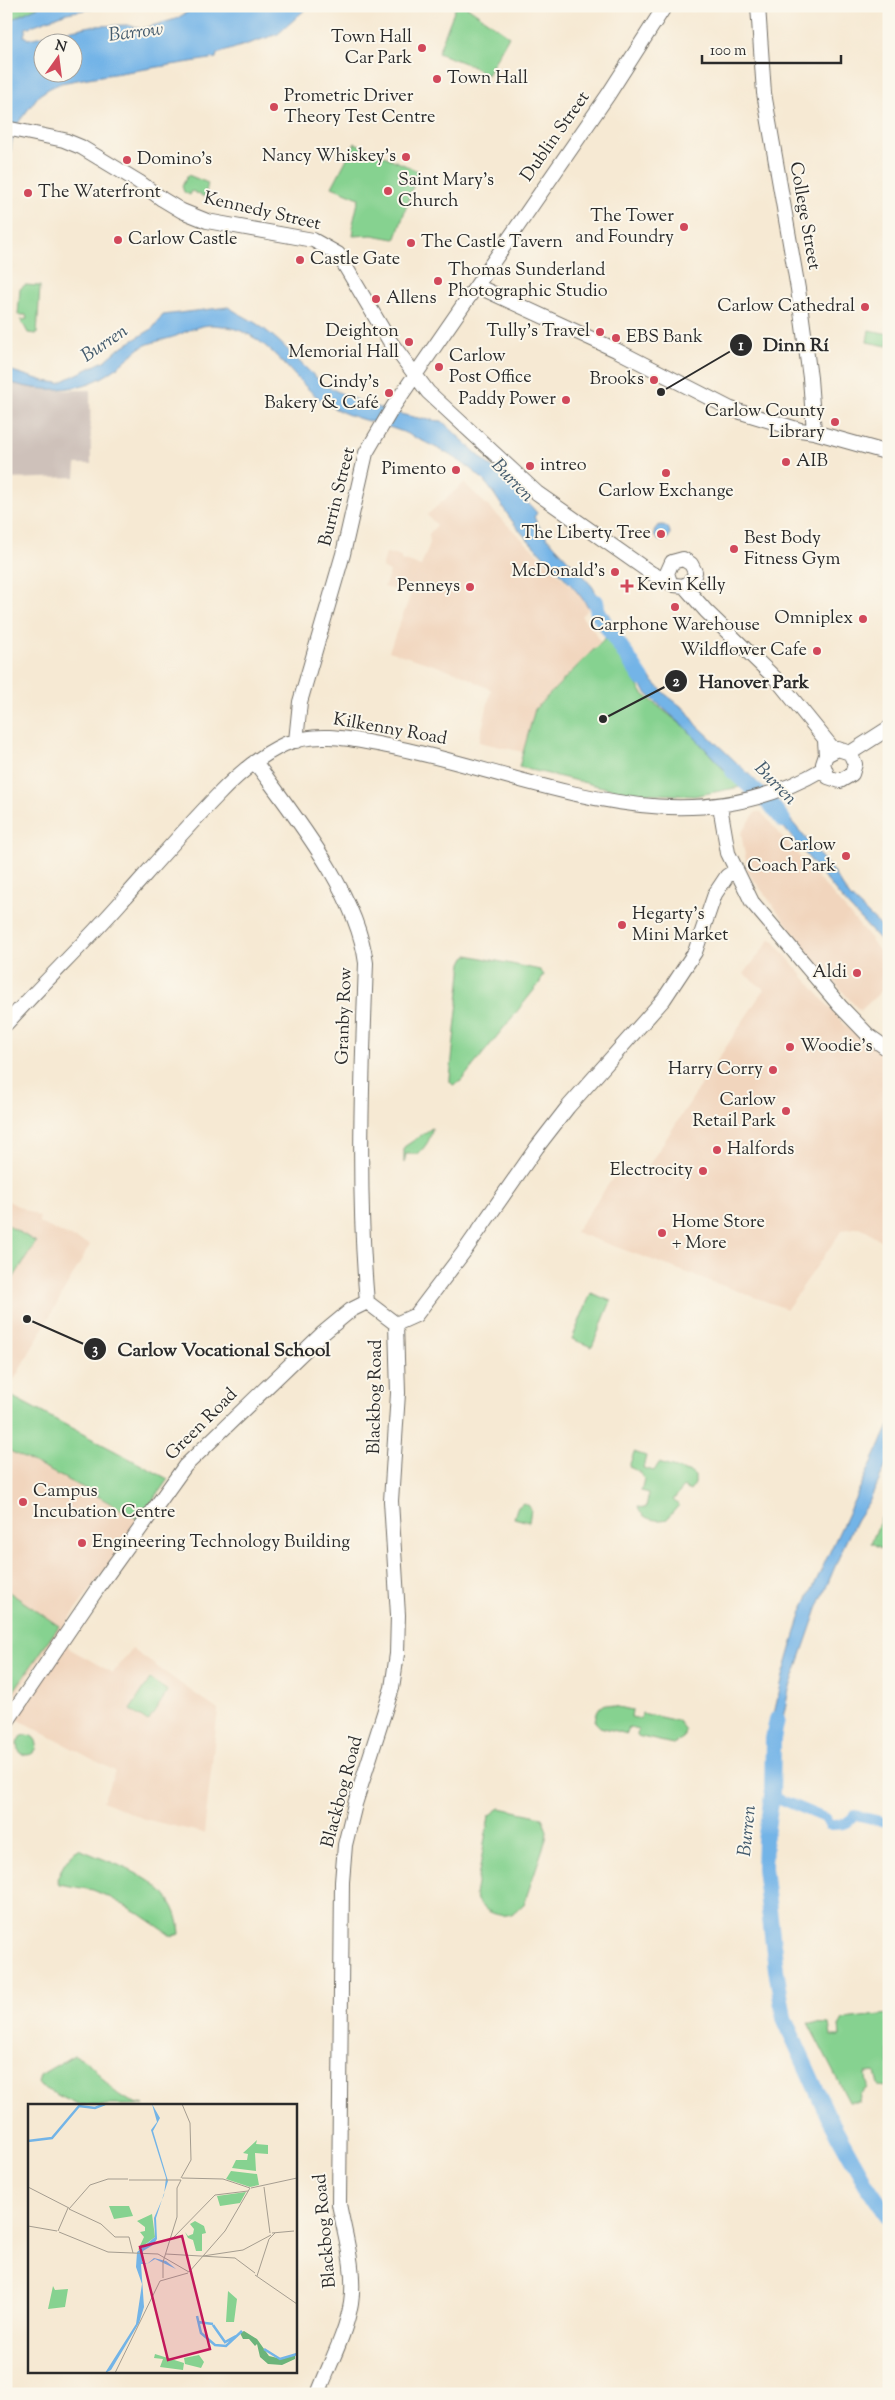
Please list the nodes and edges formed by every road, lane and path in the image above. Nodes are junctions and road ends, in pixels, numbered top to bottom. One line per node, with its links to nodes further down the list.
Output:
1 (665, 6): 4 (street, Dublin Street)
2 (758, 6): 6 (street, College Street)
3 (13, 129): 5 (street, Kennedy Street)
4 (476, 287): 5 (street, Burrin Street); 6 (street)
5 (416, 375): 8 (street, Kennedy Street); 13 (street, Burrin Street)
6 (814, 432): 7 (street)
7 (889, 453)
8 (641, 564): 9 (street); 10 (street, Kennedy Street)
9 (670, 564): 10 (street); 11 (street)
10 (670, 582): 11 (street)
11 (689, 582): 15 (street)
12 (889, 728): 14 (street)
13 (296, 740): 16 (street, Kilkenny Road); 17 (street, Kilkenny Road)
14 (855, 753): 15 (street); 15 (street, Kilkenny Road)
15 (825, 761): 17 (street, Kilkenny Road)
16 (255, 762): 19 (street, Kilkenny Road); 21 (street, Granby Row)
17 (720, 806): 18 (street)
18 (735, 871): 20 (street); 22 (street)
19 (6, 1024)
20 (889, 1050)
21 (367, 1302): 22 (street, Blackbog Road); 23 (street, Green Road)
22 (396, 1324): 24 (street, Blackbog Road)
23 (6, 1723)
24 (318, 2394)

